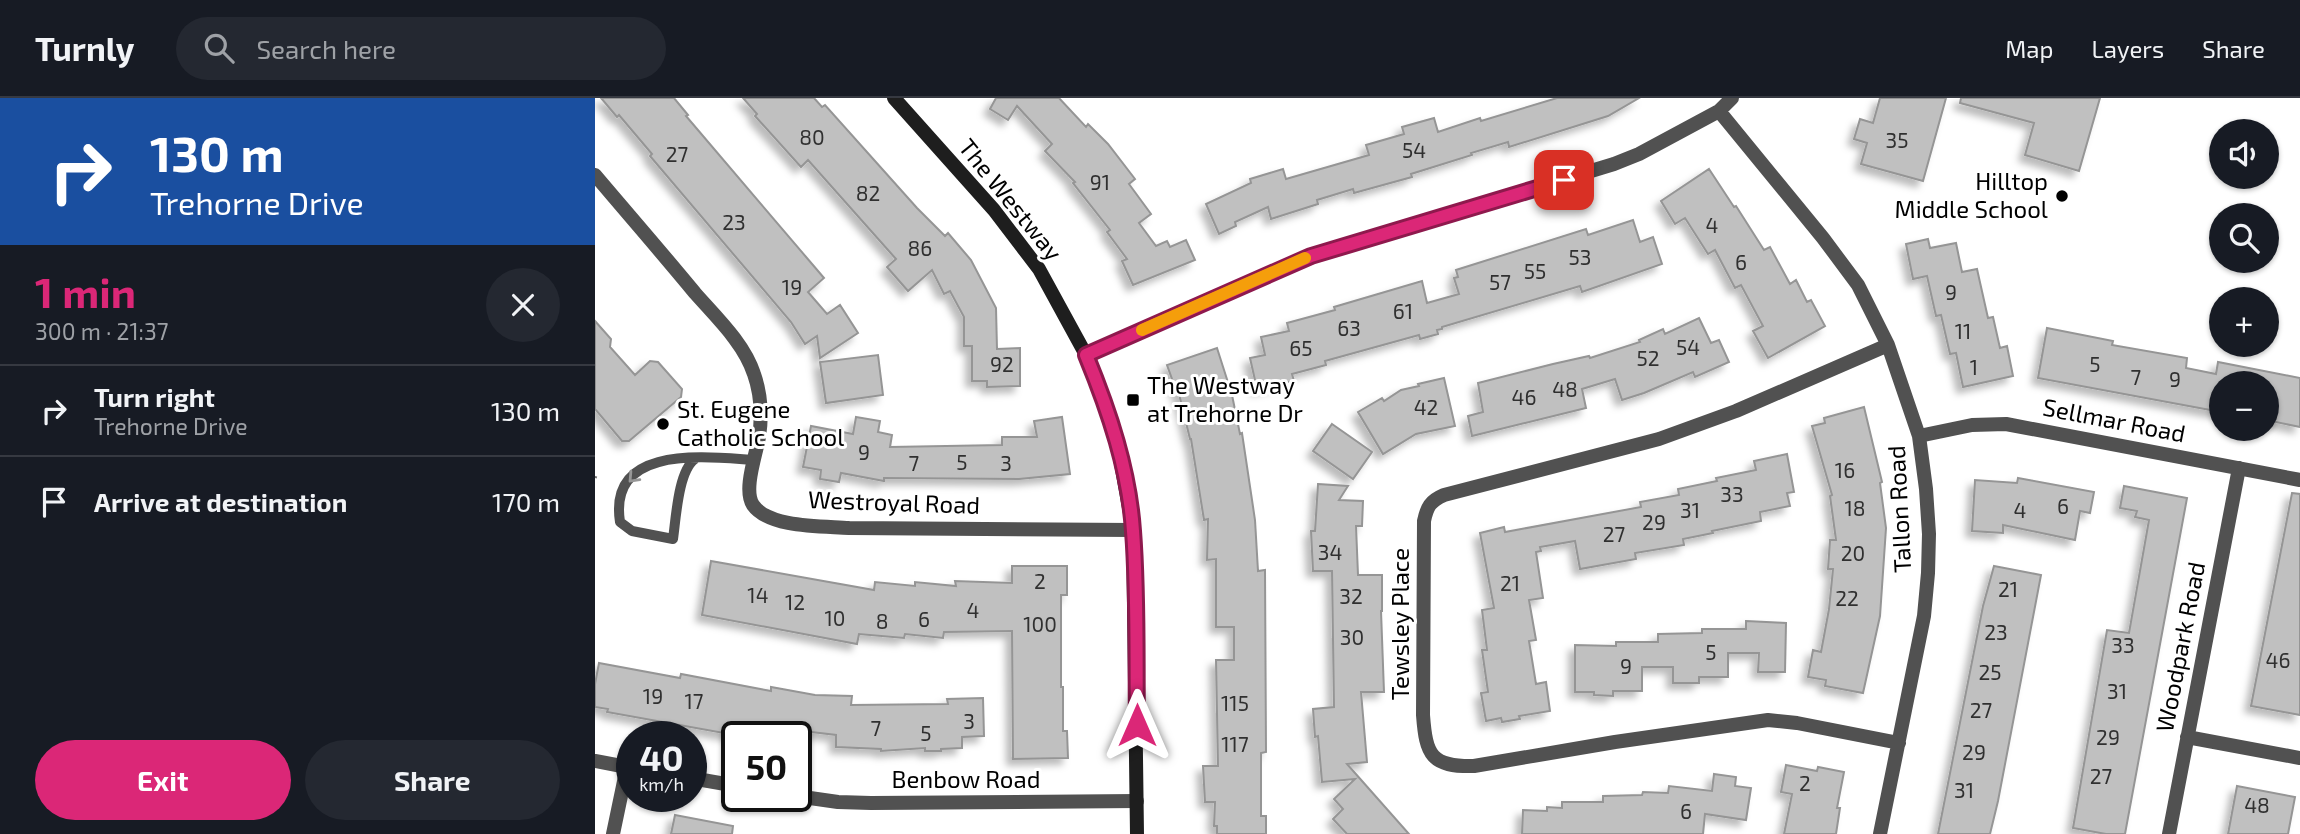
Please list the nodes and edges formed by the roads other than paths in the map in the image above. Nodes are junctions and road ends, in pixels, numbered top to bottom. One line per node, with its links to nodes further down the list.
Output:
1 (894, 98): 6 (main road, The Westway)
2 (1733, 98): 3 (street)
3 (1719, 111): 5 (street, Tallon Road); 6 (street)
4 (595, 175): 9 (street, Westroyal Road)
5 (1888, 345): 7 (street, Tallon Road); 14 (street, Tewsley Place)
6 (1086, 355): 12 (main road, The Westway)
7 (1919, 436): 10 (street, Sellmar Road); 14 (street, Tallon Road)
8 (695, 459): 8 (lane, one-way to 8); 9 (lane)
9 (754, 460): 12 (street, Westroyal Road)
10 (2239, 468): 11 (street, Sellmar Road); 13 (street, Woodpark Road)
11 (2300, 480)
12 (1133, 530): 19 (main road, The Westway)
13 (2187, 737): 15 (street); 24 (street, Woodpark Road)
14 (1899, 743): 23 (street, Tallon Road)
15 (2300, 758)
16 (595, 761): 17 (street)
17 (616, 765)
18 (812, 798): 19 (street, Benbow Road)
19 (1137, 801): 22 (main road, The Westway)
20 (618, 812): 21 (street)
21 (613, 834)
22 (1137, 834)
23 (1880, 834)
24 (2169, 834)

